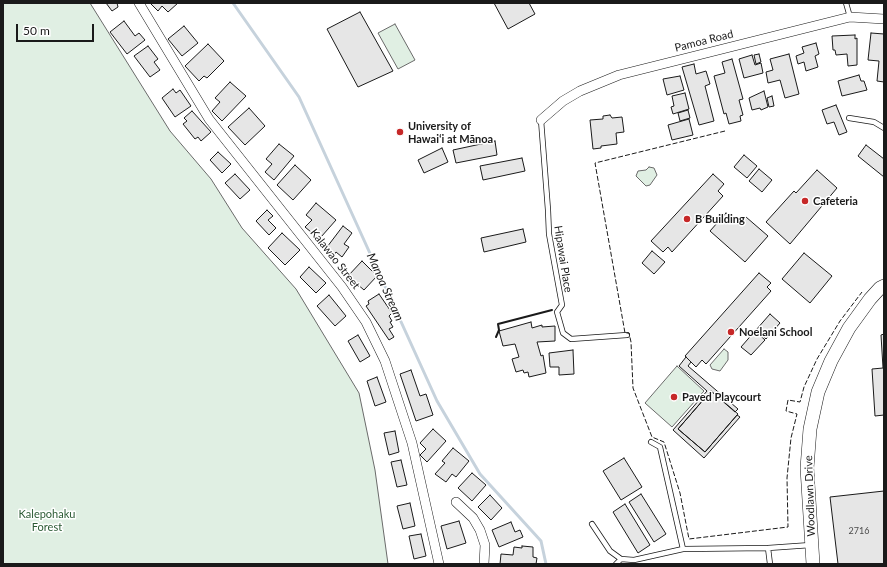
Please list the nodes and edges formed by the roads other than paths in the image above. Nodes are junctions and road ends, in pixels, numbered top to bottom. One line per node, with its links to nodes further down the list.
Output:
1 (139, 3): 17 (street, Kalawao Street)
2 (846, 3): 3 (lane)
3 (850, 17): 4 (street, Pamoa Road); 6 (street, Pamoa Road)
4 (884, 19)
5 (850, 118): 7 (lane)
6 (541, 120): 9 (lane, Hipawai Place)
7 (884, 128)
8 (884, 286): 13 (street, Woodlawn Drive)
9 (627, 335)
10 (651, 442): 15 (lane)
11 (456, 502): 18 (street)
12 (592, 524): 16 (lane)
13 (811, 545): 14 (lane); 21 (street, Woodlawn Drive)
14 (768, 548): 15 (lane); 20 (lane)
15 (683, 549): 16 (lane)
16 (621, 559): 19 (lane)
17 (439, 564)
18 (484, 564)
19 (616, 564)
20 (770, 564)
21 (813, 564)

